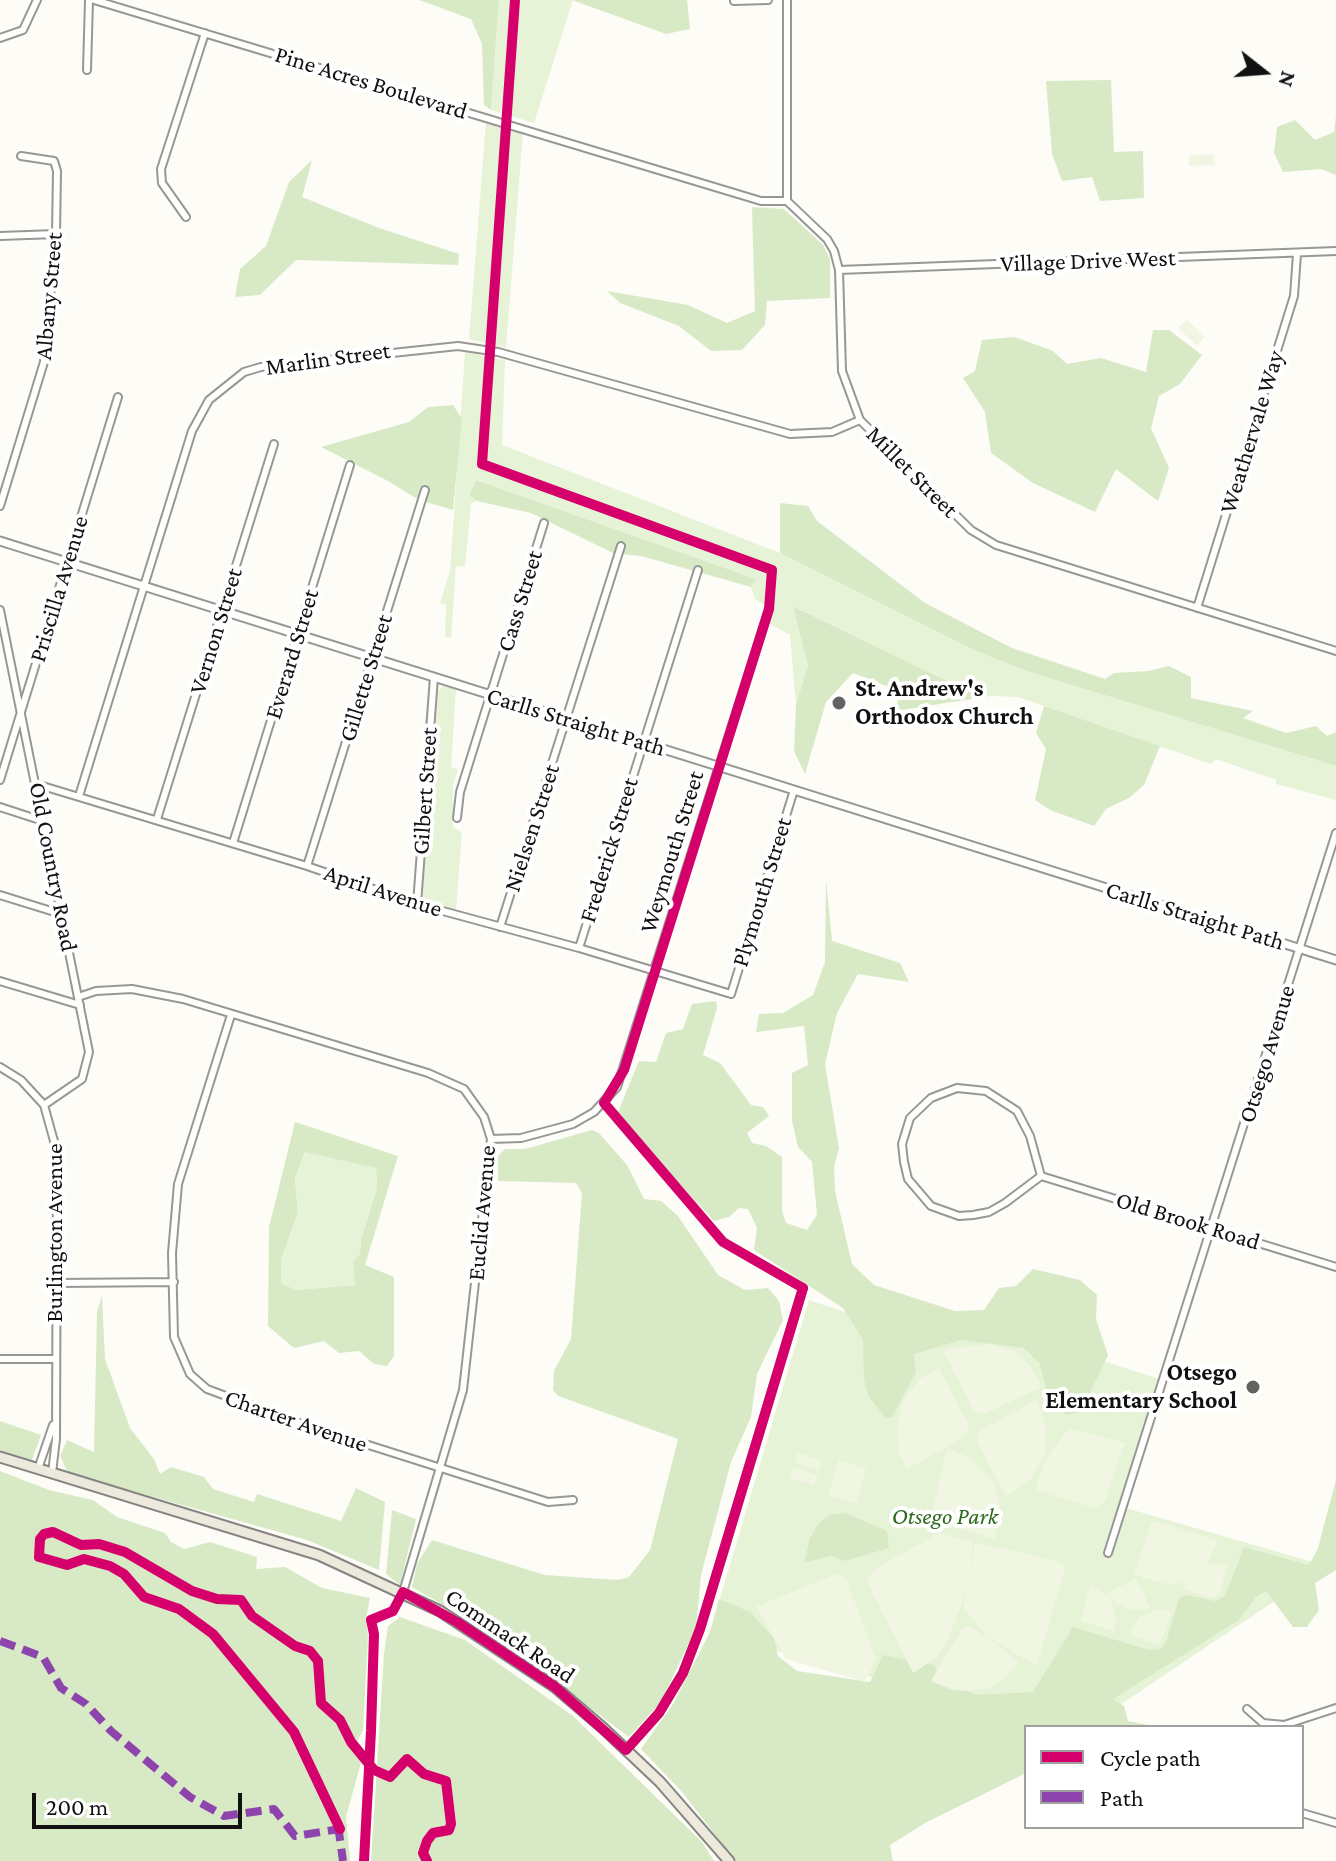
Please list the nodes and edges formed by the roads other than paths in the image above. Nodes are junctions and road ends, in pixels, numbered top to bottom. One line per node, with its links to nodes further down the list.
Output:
1 (37, 0): 7 (street)
2 (92, 0): 6 (street, Pine Acres Boulevard); 8 (street)
3 (768, 0): 5 (street)
4 (787, 0): 10 (street)
5 (734, 1)
6 (205, 33): 10 (street, Pine Acres Boulevard); 11 (street)
7 (0, 38)
8 (87, 70)
9 (21, 156): 12 (street, Albany Street)
10 (787, 201): 16 (street, Millet Street)
11 (186, 217)
12 (56, 234): 13 (street); 22 (street, Albany Street)
13 (0, 236)
14 (1336, 251): 15 (street, Village Drive West)
15 (1297, 254): 16 (street, Village Drive West); 29 (street, Weathervale Way)
16 (839, 270): 18 (street, Millet Street)
17 (118, 397): 26 (street, Priscilla Avenue)
18 (860, 420): 28 (street, Marlin Street); 29 (street, Millet Street)
19 (274, 444): 32 (street, Vernon Street)
20 (350, 465): 33 (street, Everard Street)
21 (425, 490): 35 (street, Gillette Street)
22 (0, 506)
23 (544, 523): 37 (street, Cass Street)
24 (0, 541): 26 (street, Carlls Straight Path)
25 (621, 546): 39 (street, Nielsen Street)
26 (66, 562): 28 (street, Carlls Straight Path); 38 (street, Priscilla Avenue)
27 (698, 570): 40 (street, Frederick Street)
28 (145, 587): 32 (street, Carlls Straight Path); 45 (street, Marlin Street)
29 (1197, 608): 34 (street, Millet Street)
30 (769, 609): 41 (street, Weymouth Street)
31 (0, 610): 38 (street, Old Country Road)
32 (222, 611): 33 (street, Carlls Straight Path); 48 (street, Vernon Street)
33 (298, 635): 35 (street, Carlls Straight Path); 51 (street, Everard Street)
34 (1336, 651)
35 (372, 658): 36 (street, Carlls Straight Path); 52 (street, Gillette Street)
36 (434, 677): 37 (street, Carlls Straight Path); 54 (street, Gilbert Street)
37 (492, 696): 39 (street, Carlls Straight Path); 47 (street, Cass Street)
38 (21, 712): 42 (street, Priscilla Avenue); 43 (street, Old Country Road)
39 (566, 719): 40 (street, Carlls Straight Path); 56 (street, Nielsen Street)
40 (642, 743): 41 (street, Carlls Straight Path); 57 (street, Frederick Street)
41 (720, 767): 44 (street, Carlls Straight Path); 60 (street, Weymouth Street)
42 (0, 780)
43 (36, 784): 45 (street, April Avenue); 49 (street, Old Country Road)
44 (794, 790): 58 (street, Carlls Straight Path); 62 (street, Plymouth Street)
45 (79, 796): 48 (street, April Avenue)
46 (0, 807): 49 (street)
47 (457, 818)
48 (157, 819): 51 (street, April Avenue)
49 (43, 821): 55 (street, Old Country Road)
50 (1336, 833): 58 (street, Otsego Avenue)
51 (233, 843): 52 (street, April Avenue)
52 (307, 866): 54 (street, April Avenue)
53 (0, 895): 55 (street)
54 (417, 904): 56 (street, April Avenue)
55 (61, 914): 63 (street, Old Country Road)
56 (500, 927): 57 (street, April Avenue)
57 (579, 948): 60 (street, April Avenue)
58 (1300, 949): 59 (street, Carlls Straight Path); 70 (street, Otsego Avenue)
59 (1336, 960)
60 (655, 972): 62 (street, April Avenue); 68 (street, Weymouth Street)
61 (0, 981): 64 (street)
62 (731, 994)
63 (78, 997): 64 (street, Old Country Road); 65 (street, Euclid Avenue)
64 (80, 1005): 67 (street, Old Country Road)
65 (231, 1015): 68 (street, Euclid Avenue); 72 (street, Charter Avenue)
66 (0, 1067): 67 (street, Burlington Avenue)
67 (44, 1105): 73 (street, Burlington Avenue)
68 (491, 1139): 80 (street, Euclid Avenue)
69 (1041, 1176): 69 (street); 70 (street, Old Brook Road)
70 (1212, 1228): 71 (street, Old Brook Road); 83 (street, Otsego Avenue)
71 (1336, 1267)
72 (174, 1282): 73 (street); 80 (street, Charter Avenue)
73 (58, 1283): 76 (street, Burlington Avenue)
74 (803, 1288): 87 (street)
75 (0, 1359): 76 (street)
76 (54, 1359): 77 (street, Burlington Avenue)
77 (54, 1422): 79 (street, Burlington Avenue); 81 (street, Burlington Avenue)
78 (0, 1457): 79 (main road, Commack Road)
79 (38, 1469): 81 (main road, Commack Road)
80 (442, 1469): 82 (street, Charter Avenue); 84 (street, Euclid Avenue)
81 (52, 1473): 84 (main road, Commack Road)
82 (573, 1500)
83 (1108, 1553)
84 (403, 1592): 87 (main road, Commack Road)
85 (1336, 1708): 86 (street)
86 (1247, 1709)
87 (626, 1750): 90 (main road, Commack Road)
88 (1304, 1814): 89 (street)
89 (1336, 1823)
90 (729, 1861)

